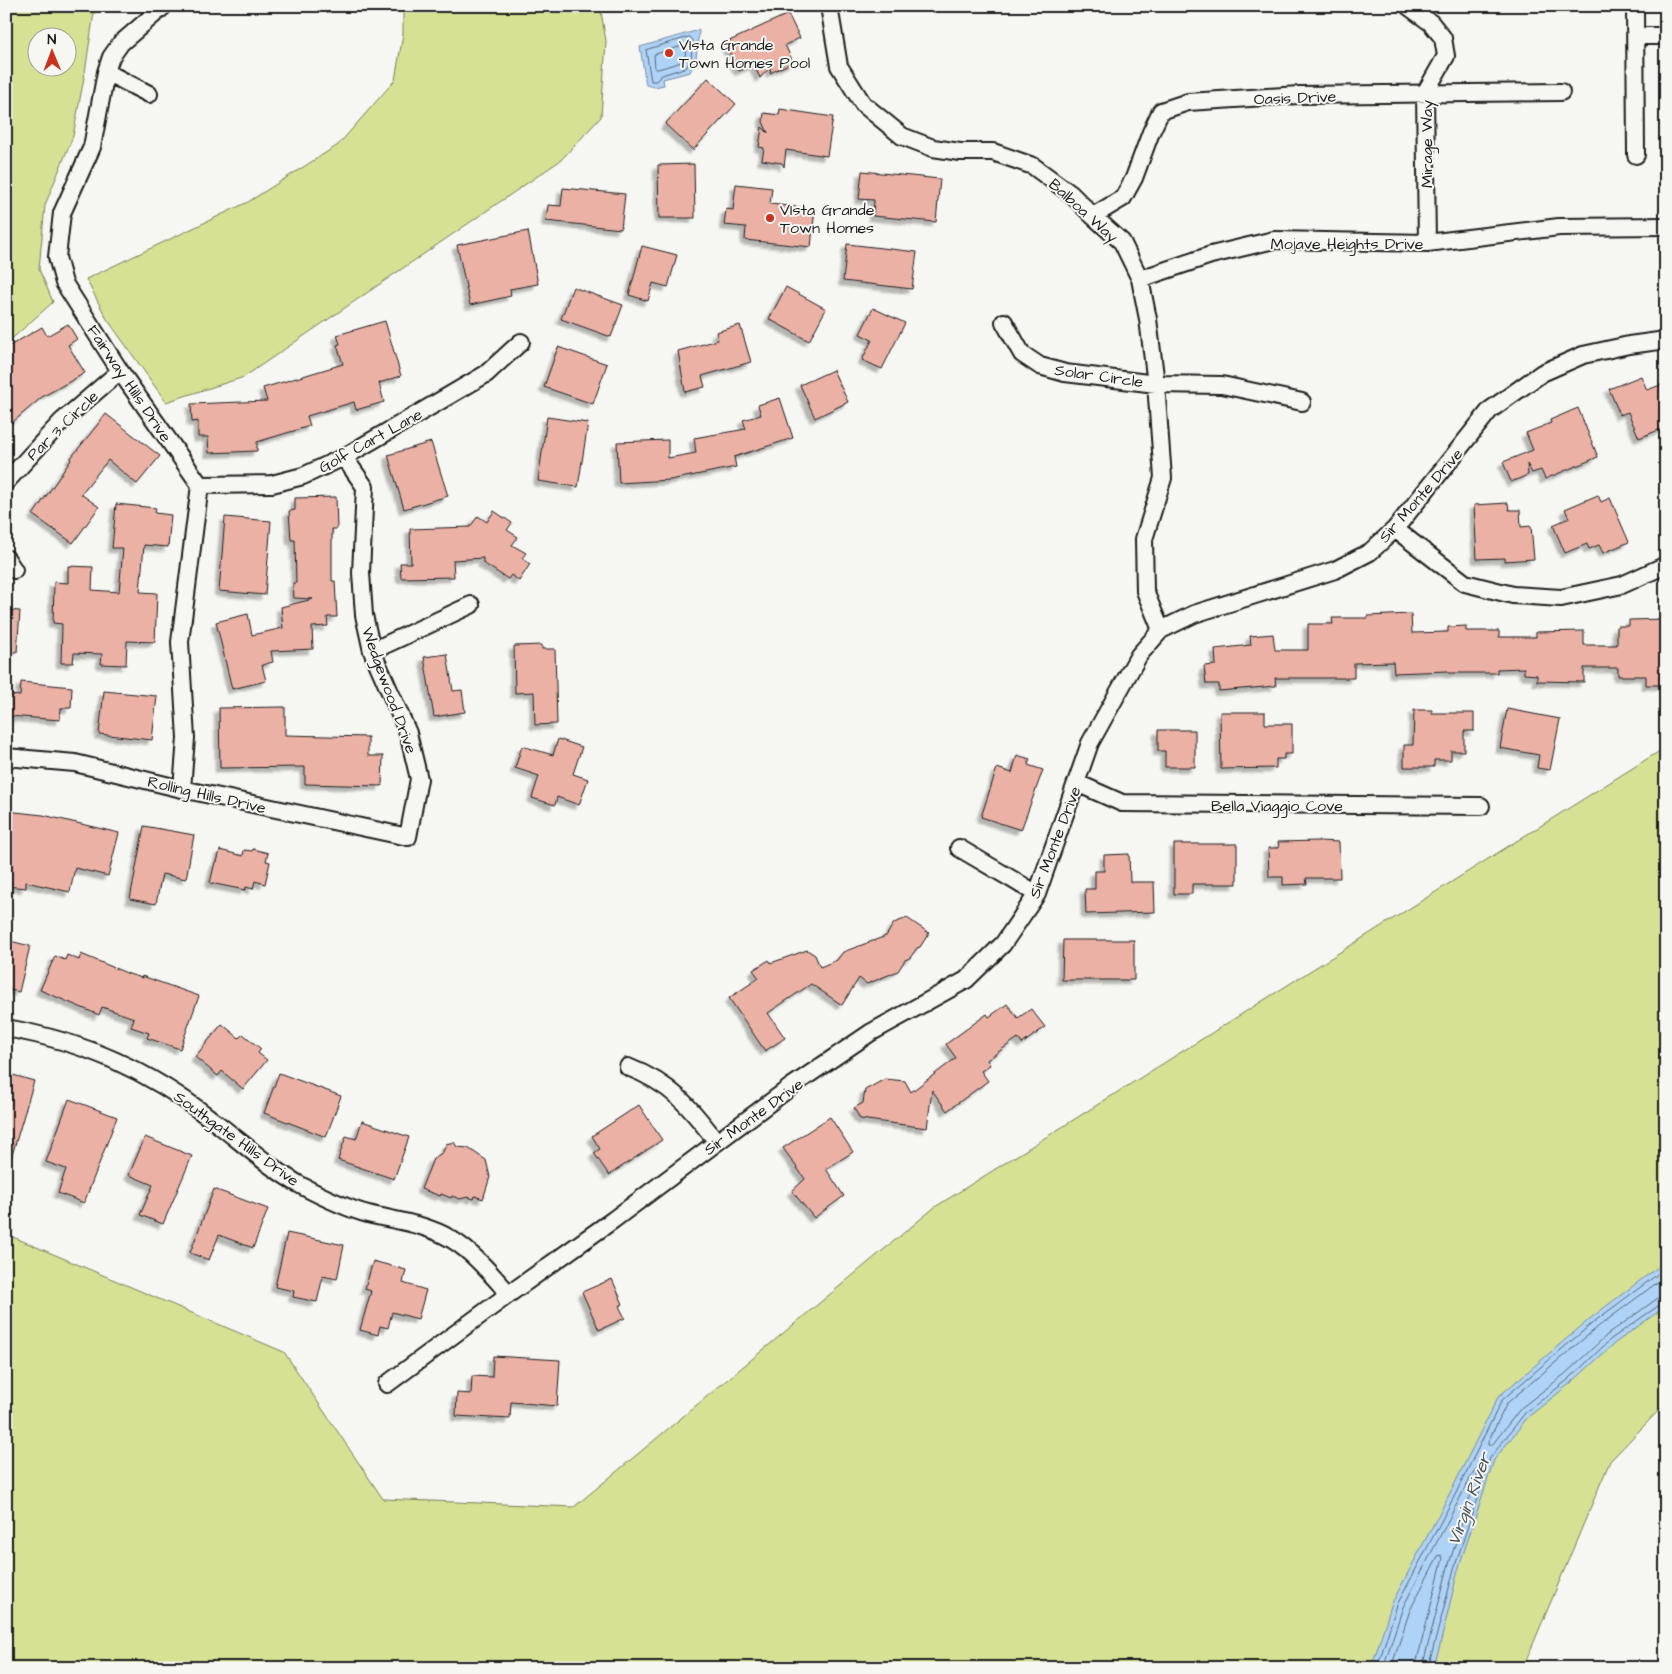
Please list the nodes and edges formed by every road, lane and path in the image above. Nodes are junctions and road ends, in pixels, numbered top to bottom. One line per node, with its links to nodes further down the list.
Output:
1 (164, 6): 7 (street, Fairway Hills Drive)
2 (829, 6): 12 (street, Balboa Way)
3 (1408, 6): 9 (street, Mirage Way)
4 (1635, 6): 5 (street)
5 (1637, 36): 6 (street); 11 (street)
6 (1666, 36)
7 (106, 72): 10 (street); 19 (street, Fairway Hills Drive)
8 (1560, 92): 9 (street, Oasis Drive)
9 (1425, 93): 12 (street, Oasis Drive); 14 (street, Mirage Way)
10 (149, 94)
11 (1636, 155)
12 (1093, 216): 15 (street, Balboa Way)
13 (1666, 226): 14 (street, Mojave Heights Drive)
14 (1427, 243): 15 (street, Mojave Heights Drive)
15 (1140, 279): 20 (street, Balboa Way)
16 (1004, 322): 20 (street, Solar Circle)
17 (1666, 340): 25 (street, Sir Monte Drive)
18 (521, 342): 22 (street, Golf Cart Lane)
19 (120, 371): 23 (street, Par 3 Circle); 24 (street, Fairway Hills Drive)
20 (1156, 384): 21 (street, Solar Circle); 28 (street, Balboa Way)
21 (1302, 402)
22 (344, 457): 24 (street, Golf Cart Lane); 29 (street, Wedgewood Drive)
23 (6, 482)
24 (200, 485): 32 (street)
25 (1396, 529): 26 (street); 28 (street, Sir Monte Drive)
26 (1666, 565)
27 (471, 605): 29 (street)
28 (1161, 630): 31 (street, Sir Monte Drive)
29 (372, 651): 34 (street, Wedgewood Drive)
30 (6, 757): 32 (street, Rolling Hills Drive)
31 (1077, 783): 33 (street, Bella Viaggio Cove); 36 (street, Sir Monte Drive)
32 (182, 789): 34 (street, Rolling Hills Drive)
33 (1481, 806)
34 (408, 837)
35 (959, 848): 36 (street)
36 (1037, 894): 39 (street, Sir Monte Drive)
37 (6, 1028): 40 (street, Southgate Hills Drive)
38 (628, 1067): 39 (street)
39 (717, 1142): 40 (street, Sir Monte Drive)
40 (509, 1294): 41 (street, Sir Monte Drive)
41 (387, 1384)

